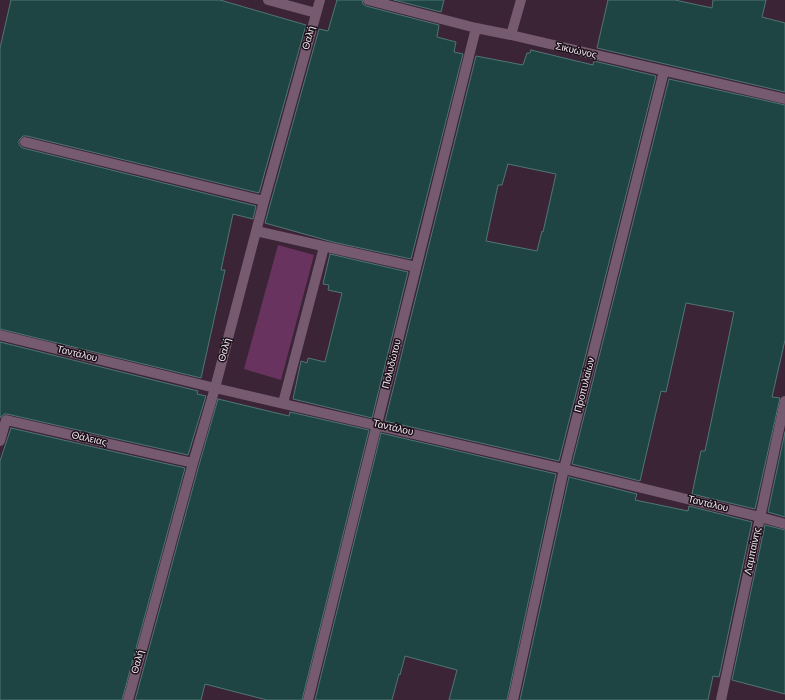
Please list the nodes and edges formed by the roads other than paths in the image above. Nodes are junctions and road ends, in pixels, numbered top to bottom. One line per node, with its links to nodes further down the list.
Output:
1 (268, 0): 5 (street)
2 (320, 0): 5 (street, Θαλή)
3 (368, 0): 6 (street, Σικυώνος)
4 (521, 0): 7 (street)
5 (316, 13): 11 (street, Θαλή)
6 (476, 28): 7 (street, Σικυώνος); 14 (street, Πολυδώτου)
7 (511, 35): 8 (street, Σικυώνος)
8 (664, 71): 9 (street, Σικυώνος); 22 (street, Προπυλαίων)
9 (785, 99)
10 (25, 142): 11 (street)
11 (264, 201): 12 (street, Θαλή)
12 (256, 231): 13 (street); 16 (street, Θαλή)
13 (324, 247): 14 (street); 18 (street)
14 (416, 267): 19 (street, Πολυδώτου)
15 (0, 335): 16 (street, Ταντάλου)
16 (215, 388): 18 (street, Ταντάλου); 21 (street, Θαλή)
17 (785, 401): 23 (street, Λαμπαίνης)
18 (283, 403): 19 (street, Ταντάλου)
19 (377, 425): 22 (street, Ταντάλου); 26 (street, Πολυδώτου)
20 (0, 441): 21 (street, Θάλειας)
21 (193, 463): 25 (street, Θαλή)
22 (564, 469): 23 (street, Ταντάλου); 27 (street, Προπυλαίων)
23 (760, 517): 24 (street, Ταντάλου); 28 (street, Λαμπαίνης)
24 (785, 524)
25 (128, 700)
26 (308, 700)
27 (513, 700)
28 (720, 700)

